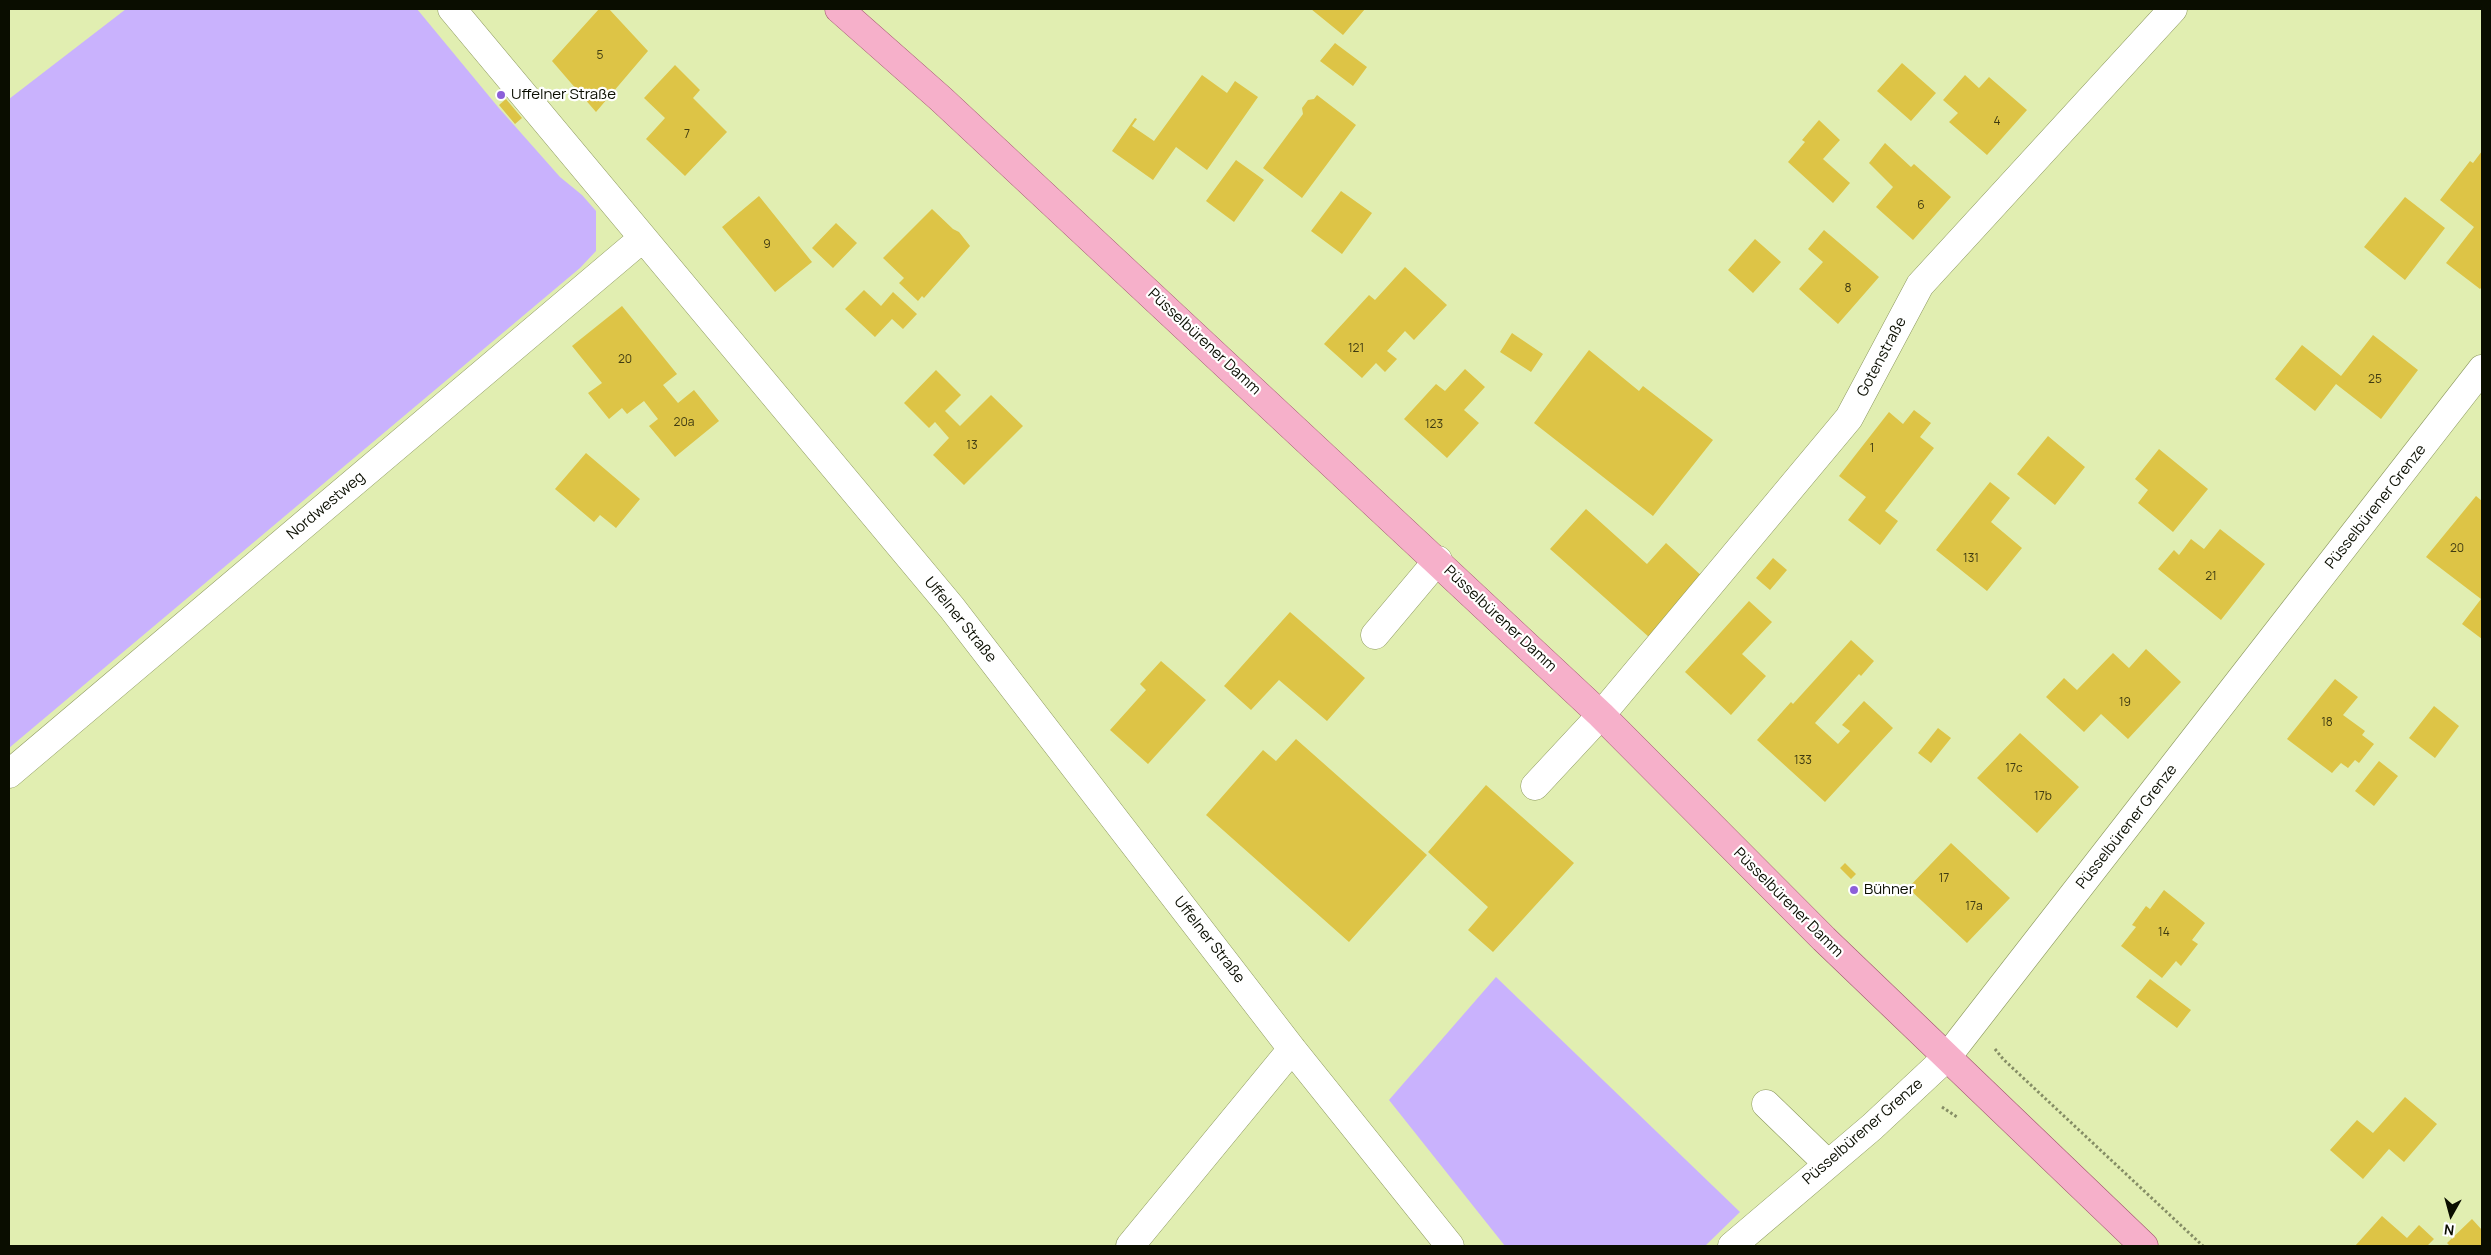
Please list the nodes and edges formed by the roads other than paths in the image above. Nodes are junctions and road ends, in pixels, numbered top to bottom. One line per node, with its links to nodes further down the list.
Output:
1 (452, 9): 4 (street, Uffelner Straße)
2 (839, 9): 6 (main road, Püsselbürener Damm)
3 (2173, 9): 8 (street, Gotenstraße)
4 (643, 238): 9 (street, Nordwestweg); 11 (street, Uffelner Straße)
5 (2482, 369): 12 (street, Püsselbürener Grenze)
6 (1438, 560): 7 (street); 8 (main road, Püsselbürener Damm)
7 (1375, 635)
8 (1601, 714): 10 (street, Gotenstraße); 12 (main road, Püsselbürener Damm)
9 (9, 774)
10 (1534, 786)
11 (1292, 1049): 15 (street); 16 (street, Uffelner Straße)
12 (1947, 1057): 14 (street, Püsselbürener Grenze); 18 (main road, Püsselbürener Damm)
13 (1766, 1104): 14 (street)
14 (1828, 1164): 17 (street, Püsselbürener Grenze)
15 (1130, 1246)
16 (1450, 1246)
17 (1732, 1246)
18 (2144, 1246)

